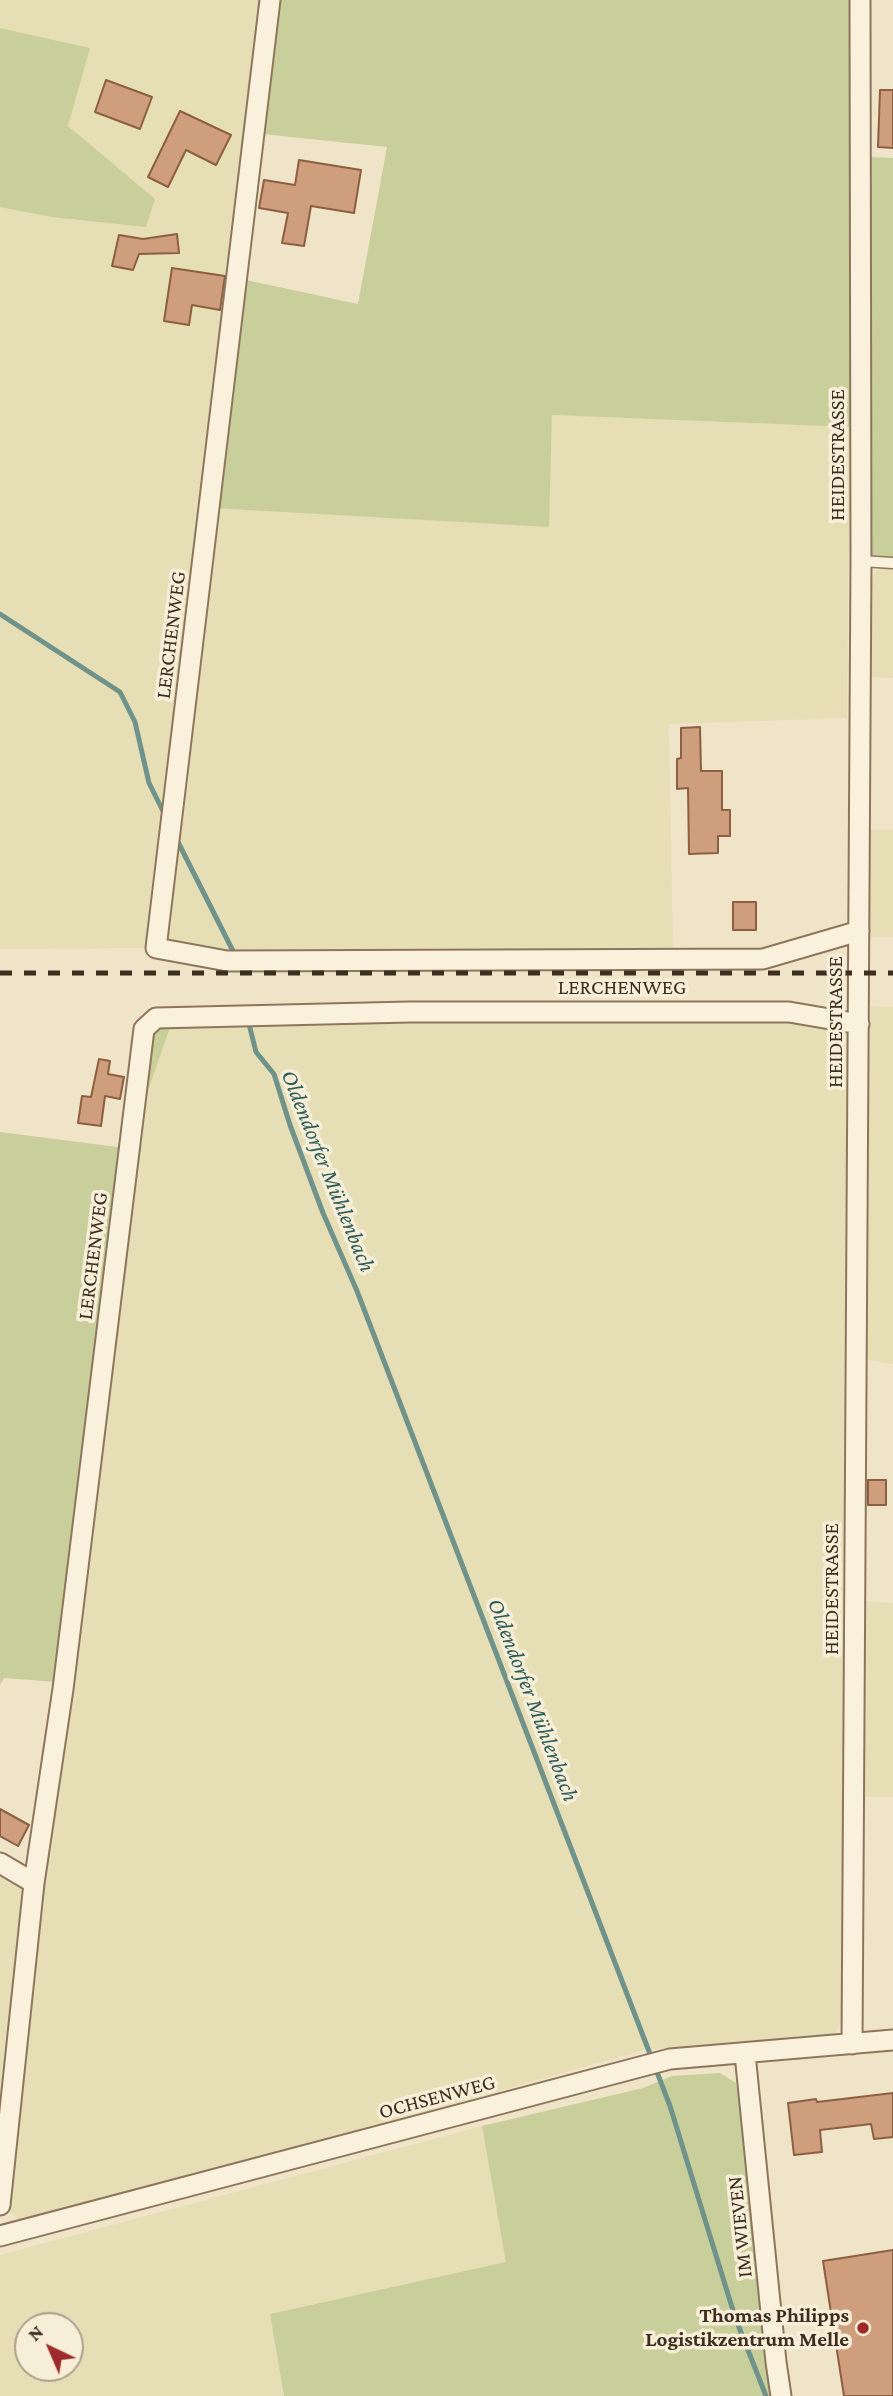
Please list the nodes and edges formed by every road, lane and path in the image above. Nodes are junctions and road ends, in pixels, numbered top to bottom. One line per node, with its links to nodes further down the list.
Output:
1 (270, 0): 5 (street, LERCHENWEG)
2 (860, 0): 3 (street, HEIDESTRASSE)
3 (861, 561): 4 (lane); 5 (street, HEIDESTRASSE)
4 (893, 563)
5 (859, 931): 6 (street, HEIDESTRASSE)
6 (859, 1024): 8 (street, LERCHENWEG); 10 (street, HEIDESTRASSE)
7 (0, 1863): 8 (street)
8 (34, 1883): 12 (street, LERCHENWEG)
9 (893, 2040): 10 (street, OCHSENWEG)
10 (852, 2044): 11 (street, OCHSENWEG)
11 (745, 2054): 13 (street, OCHSENWEG); 14 (street, IM WIEVEN)
12 (0, 2205)
13 (0, 2236)
14 (781, 2396)

